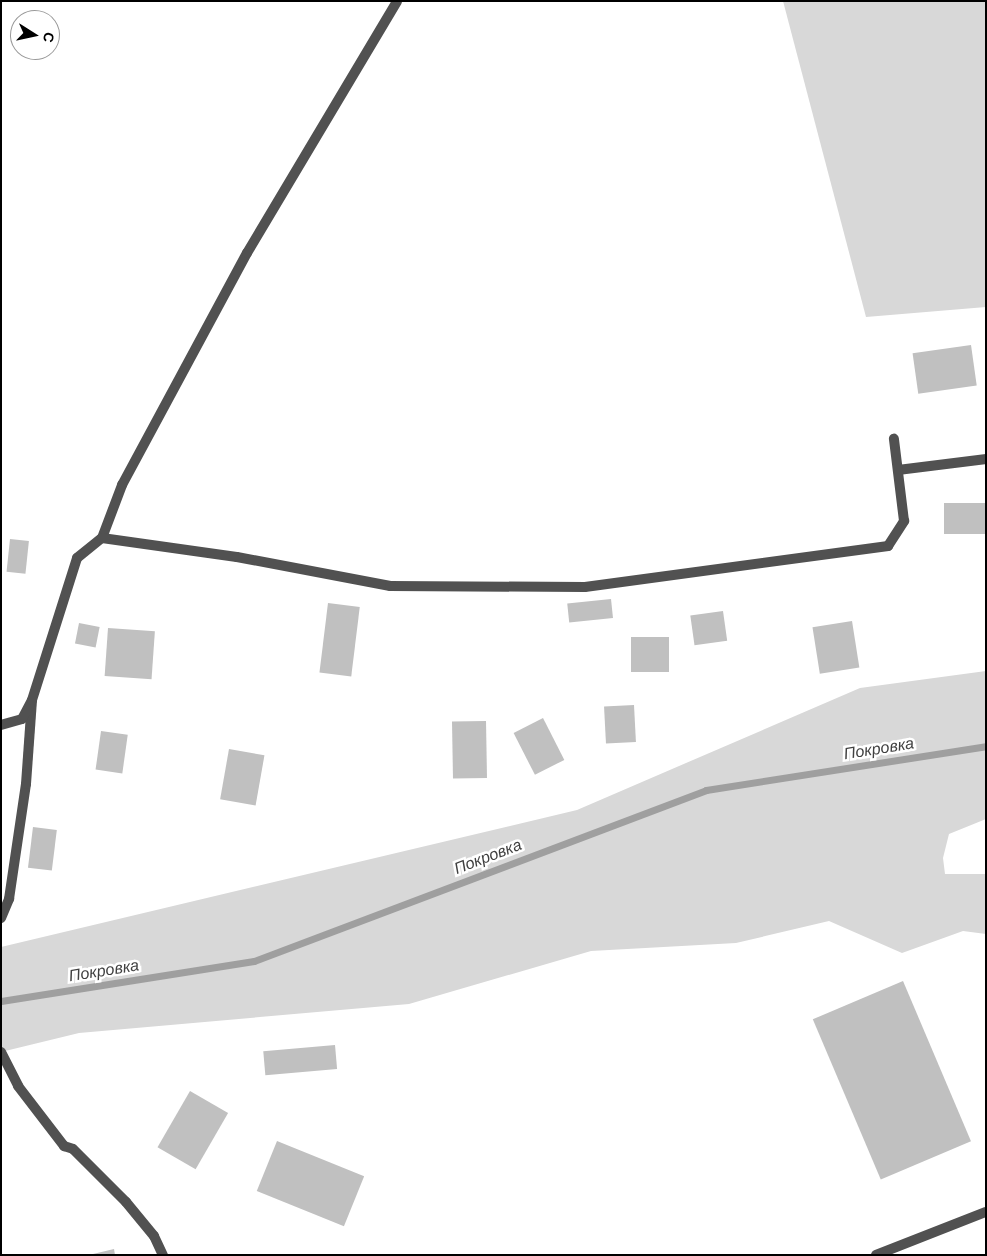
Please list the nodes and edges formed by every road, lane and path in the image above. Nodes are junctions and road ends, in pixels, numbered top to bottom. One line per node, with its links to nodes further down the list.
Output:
1 (397, 1): 5 (street)
2 (894, 438): 4 (street)
3 (986, 459): 4 (street)
4 (898, 470): 5 (street)
5 (102, 538): 6 (street)
6 (32, 700): 7 (street); 8 (street)
7 (1, 725)
8 (1, 918)
9 (1, 1052): 11 (street)
10 (986, 1212): 12 (street)
11 (163, 1255)
12 (876, 1255)

